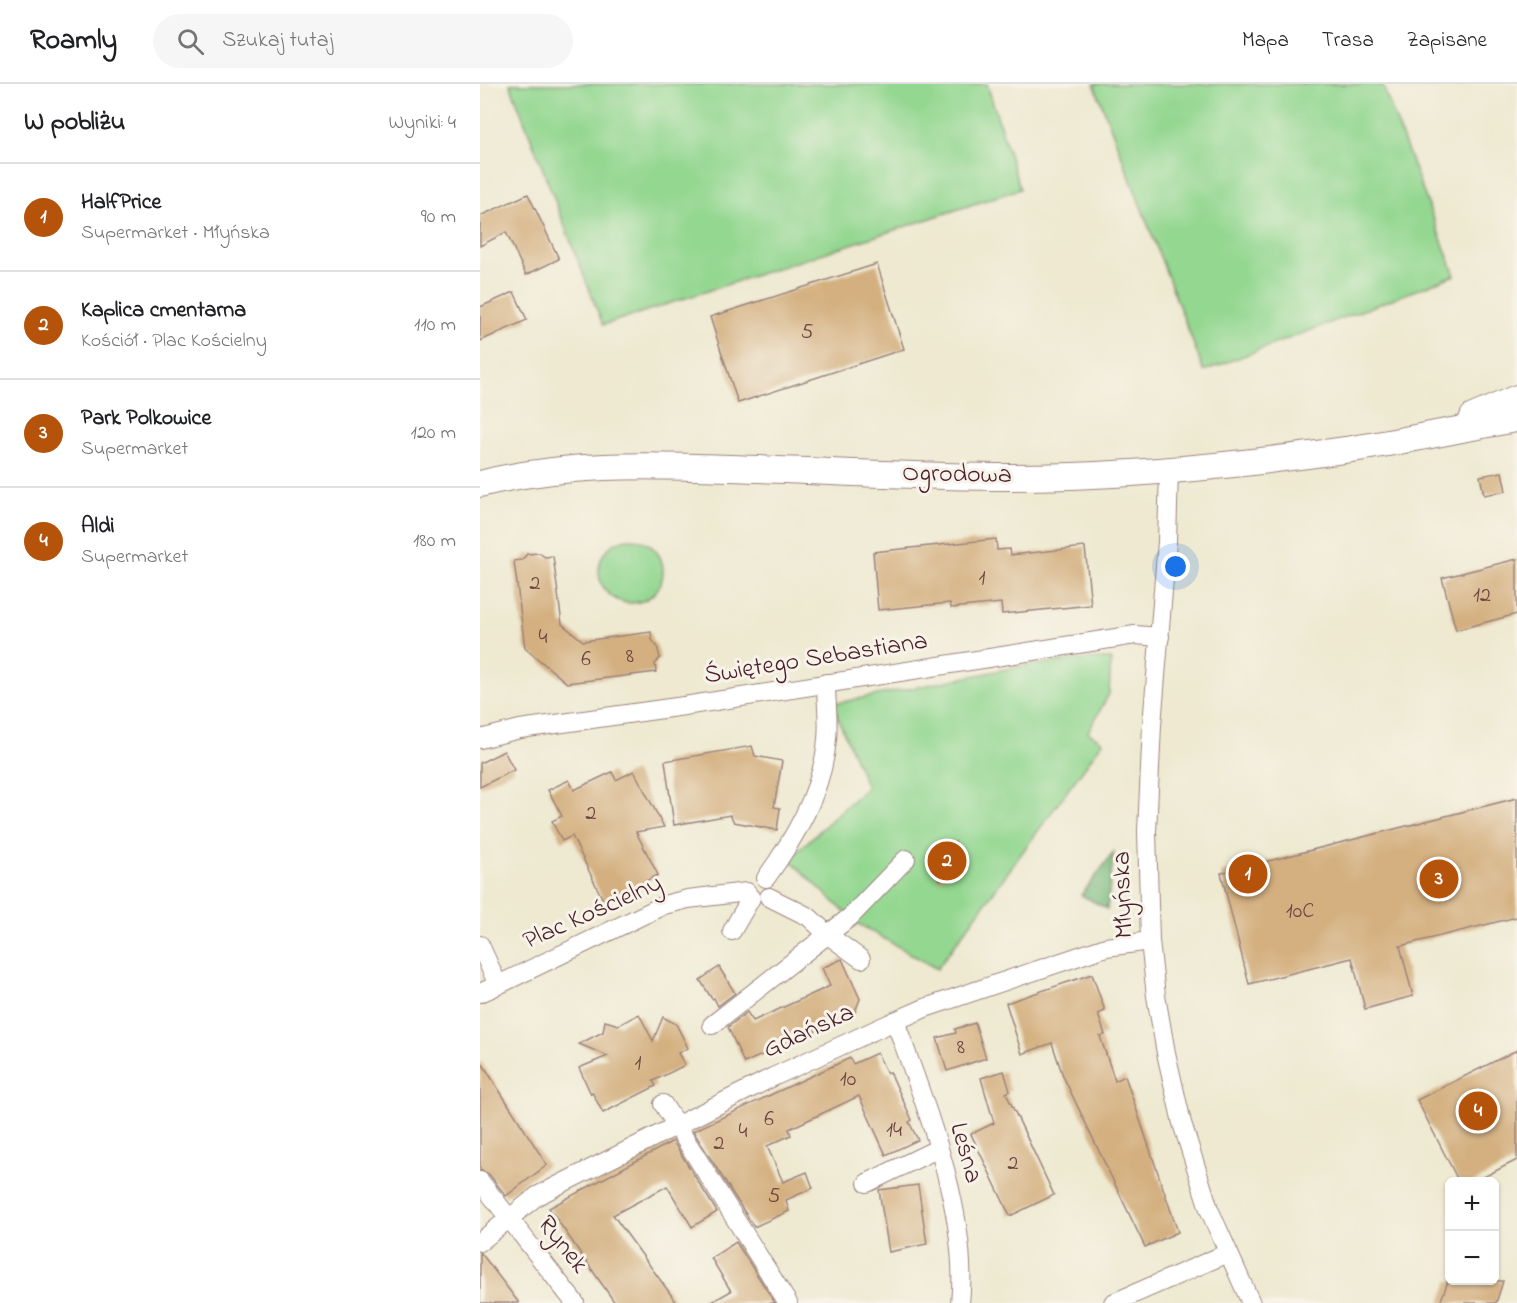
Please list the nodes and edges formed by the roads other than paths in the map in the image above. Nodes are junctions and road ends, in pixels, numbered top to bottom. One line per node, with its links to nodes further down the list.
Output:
1 (1517, 398): 3 (street, Ogrodowa)
2 (1517, 419): 3 (street, Ogrodowa)
3 (1433, 433): 4 (street, Ogrodowa)
4 (1169, 470): 5 (street, Ogrodowa); 6 (street, Młyńska)
5 (480, 484)
6 (1160, 637): 7 (street, Świętego Sebastiana); 15 (street, Młyńska)
7 (826, 683): 8 (street, Świętego Sebastiana); 10 (street)
8 (480, 739)
9 (906, 859): 14 (street)
10 (766, 878): 11 (street); 12 (street)
11 (749, 895): 12 (street); 13 (street); 18 (street, Plac Kościelny)
12 (769, 897): 14 (street)
13 (732, 931)
14 (828, 935): 17 (street); 21 (street)
15 (1150, 941): 20 (street, Gdańska); 29 (street, Młyńska)
16 (480, 945): 18 (street)
17 (861, 959)
18 (498, 985): 19 (street, Plac Kościelny)
19 (480, 993)
20 (895, 1022): 23 (street, Gdańska); 24 (street, Leśna)
21 (712, 1025)
22 (663, 1104): 23 (street)
23 (675, 1125): 27 (street, Gdańska); 31 (street)
24 (939, 1148): 26 (street); 32 (street, Leśna)
25 (480, 1181): 27 (street)
26 (867, 1183)
27 (510, 1219): 28 (street, Rynek); 30 (street, Rynek)
28 (480, 1242)
29 (1228, 1253): 33 (street); 34 (street, Młyńska)
30 (575, 1303)
31 (788, 1303)
32 (960, 1303)
33 (1113, 1303)
34 (1251, 1303)

